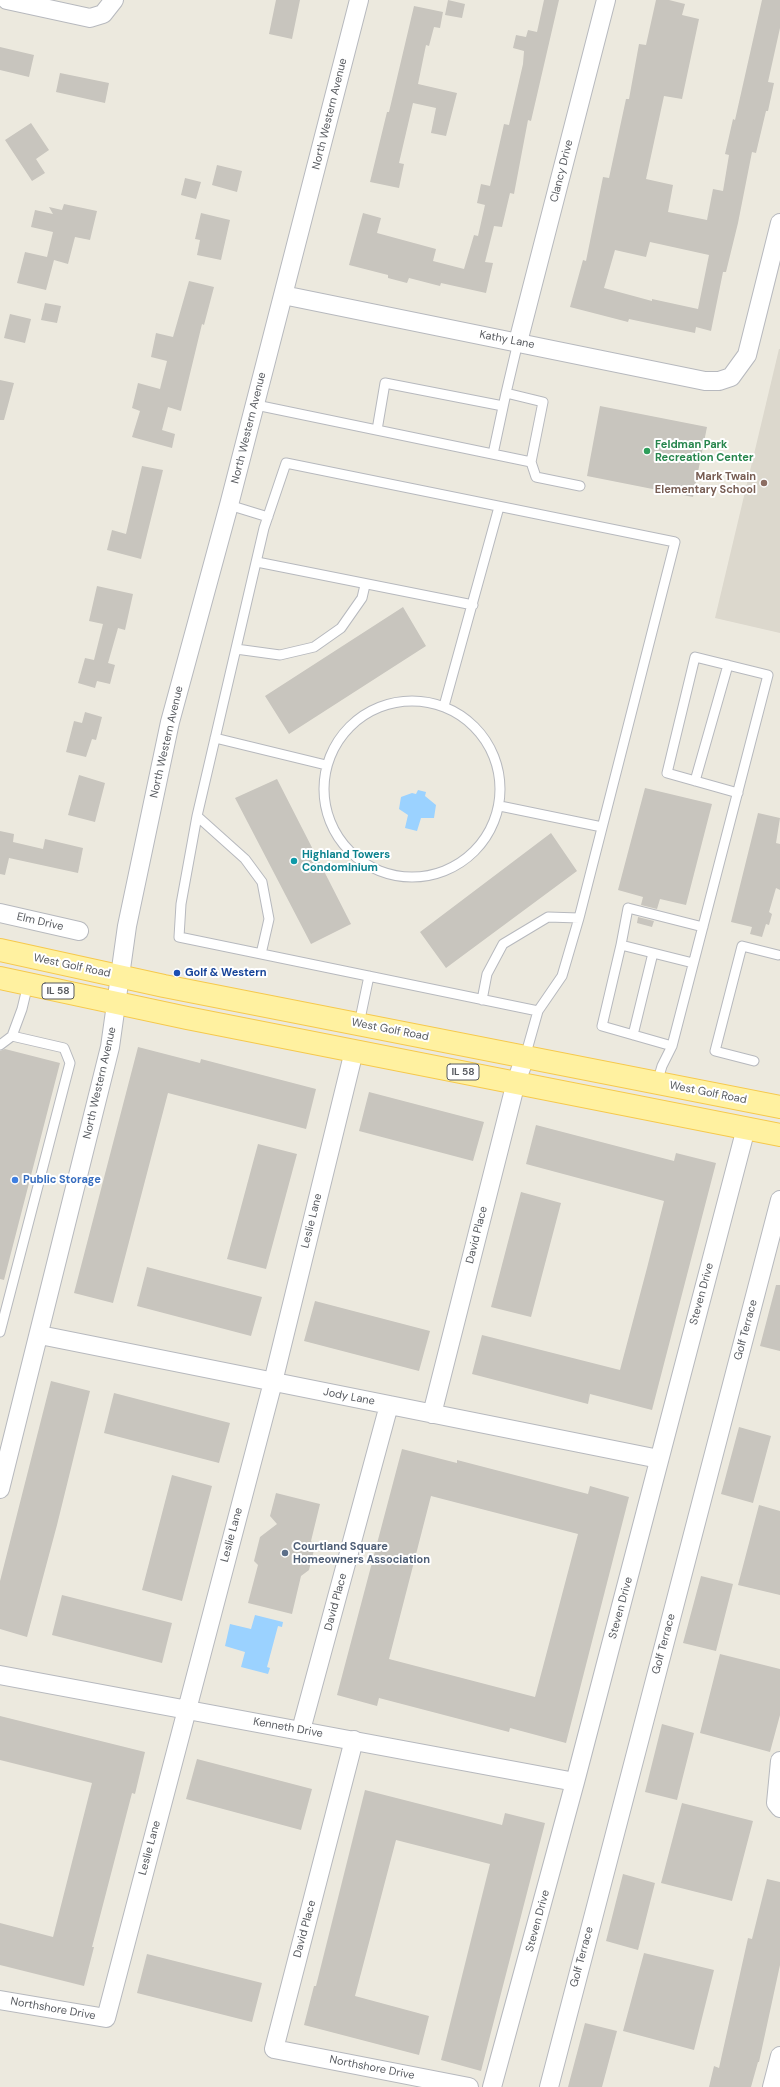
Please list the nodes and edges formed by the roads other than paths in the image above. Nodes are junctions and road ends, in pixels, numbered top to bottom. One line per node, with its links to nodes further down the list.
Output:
1 (7, 0): 4 (street)
2 (359, 0): 7 (street, North Western Avenue)
3 (606, 0): 8 (street, Clancy Drive)
4 (108, 7)
5 (780, 224): 6 (street)
6 (776, 257): 8 (street, Kathy Lane)
7 (283, 295): 8 (street, Kathy Lane); 10 (street, North Western Avenue)
8 (518, 342): 9 (lane)
9 (506, 393): 11 (lane); 14 (lane)
10 (256, 405): 12 (lane); 16 (street, North Western Avenue)
11 (503, 406): 12 (lane); 13 (lane)
12 (377, 430): 13 (lane)
13 (493, 454): 14 (lane)
14 (531, 462): 15 (lane)
15 (580, 486)
16 (230, 505): 18 (lane); 42 (street, North Western Avenue)
17 (498, 507): 18 (lane); 21 (lane); 31 (lane)
18 (268, 517): 19 (lane)
19 (256, 562): 20 (lane); 22 (lane)
20 (365, 585): 21 (lane); 22 (lane)
21 (473, 605): 24 (lane)
22 (236, 649): 25 (lane)
23 (728, 665): 27 (lane); 27 (lane); 28 (lane)
24 (444, 706): 26 (lane); 29 (lane)
25 (215, 738): 26 (lane); 30 (lane)
26 (326, 765): 29 (lane)
27 (695, 781): 28 (lane)
28 (738, 793): 34 (lane)
29 (500, 806): 31 (lane)
30 (197, 816): 39 (lane); 39 (lane)
31 (602, 827): 33 (lane)
32 (0, 913): 35 (street, Elm Drive)
33 (579, 918): 46 (lane); 48 (lane)
34 (703, 927): 36 (lane); 41 (lane)
35 (79, 931)
36 (621, 945): 38 (lane); 50 (lane)
37 (0, 950): 42 (main road, West Golf Road / IL 58)
38 (653, 953): 41 (lane); 50 (lane)
39 (261, 954): 43 (lane)
40 (778, 955): 56 (lane)
41 (693, 964): 53 (lane)
42 (120, 976): 47 (street, North Western Avenue); 49 (main road, West Golf Road / IL 58)
43 (368, 976): 46 (lane); 49 (lane)
44 (0, 978): 45 (main road, IL 58)
45 (28, 984): 47 (main road, IL 58); 51 (lane)
46 (482, 1000): 48 (lane)
47 (116, 1003): 54 (main road, IL 58); 64 (street, North Western Avenue)
48 (538, 1011): 55 (lane)
49 (359, 1024): 55 (main road, West Golf Road / IL 58)
50 (633, 1035): 53 (lane)
51 (12, 1036): 52 (lane); 63 (lane)
52 (0, 1045)
53 (672, 1046): 58 (lane)
54 (354, 1051): 57 (main road, IL 58); 65 (street, Leslie Lane)
55 (525, 1057): 57 (street, David Place); 58 (main road, West Golf Road / IL 58)
56 (754, 1061)
57 (516, 1082): 60 (main road, IL 58); 67 (street, David Place)
58 (657, 1083): 59 (main road, West Golf Road / IL 58)
59 (780, 1107)
60 (746, 1128): 61 (main road, IL 58); 68 (street, Steven Drive)
61 (780, 1135)
62 (780, 1200): 83 (street, Golf Terrace)
63 (0, 1332)
64 (40, 1335): 65 (street, Jody Lane); 69 (street, North Western Avenue)
65 (273, 1382): 66 (street, Jody Lane); 71 (street, Leslie Lane)
66 (389, 1405): 67 (street, Jody Lane); 72 (street, David Place)
67 (432, 1414): 68 (street, Jody Lane)
68 (659, 1459): 75 (street, Steven Drive)
69 (0, 1489)
70 (0, 1675): 71 (street, Kenneth Drive)
71 (187, 1709): 72 (street, Kenneth Drive); 78 (street, Leslie Lane)
72 (301, 1730): 73 (street, Kenneth Drive)
73 (354, 1740): 75 (street, Kenneth Drive); 79 (street, David Place)
74 (780, 1761): 76 (street)
75 (575, 1782): 82 (street, Steven Drive)
76 (780, 1808)
77 (0, 2000): 78 (street, Northshore Drive)
78 (106, 2018)
79 (274, 2049): 81 (street, Northshore Drive)
80 (780, 2056): 84 (street)
81 (470, 2087)
82 (492, 2087)
83 (548, 2087)
84 (772, 2087)

